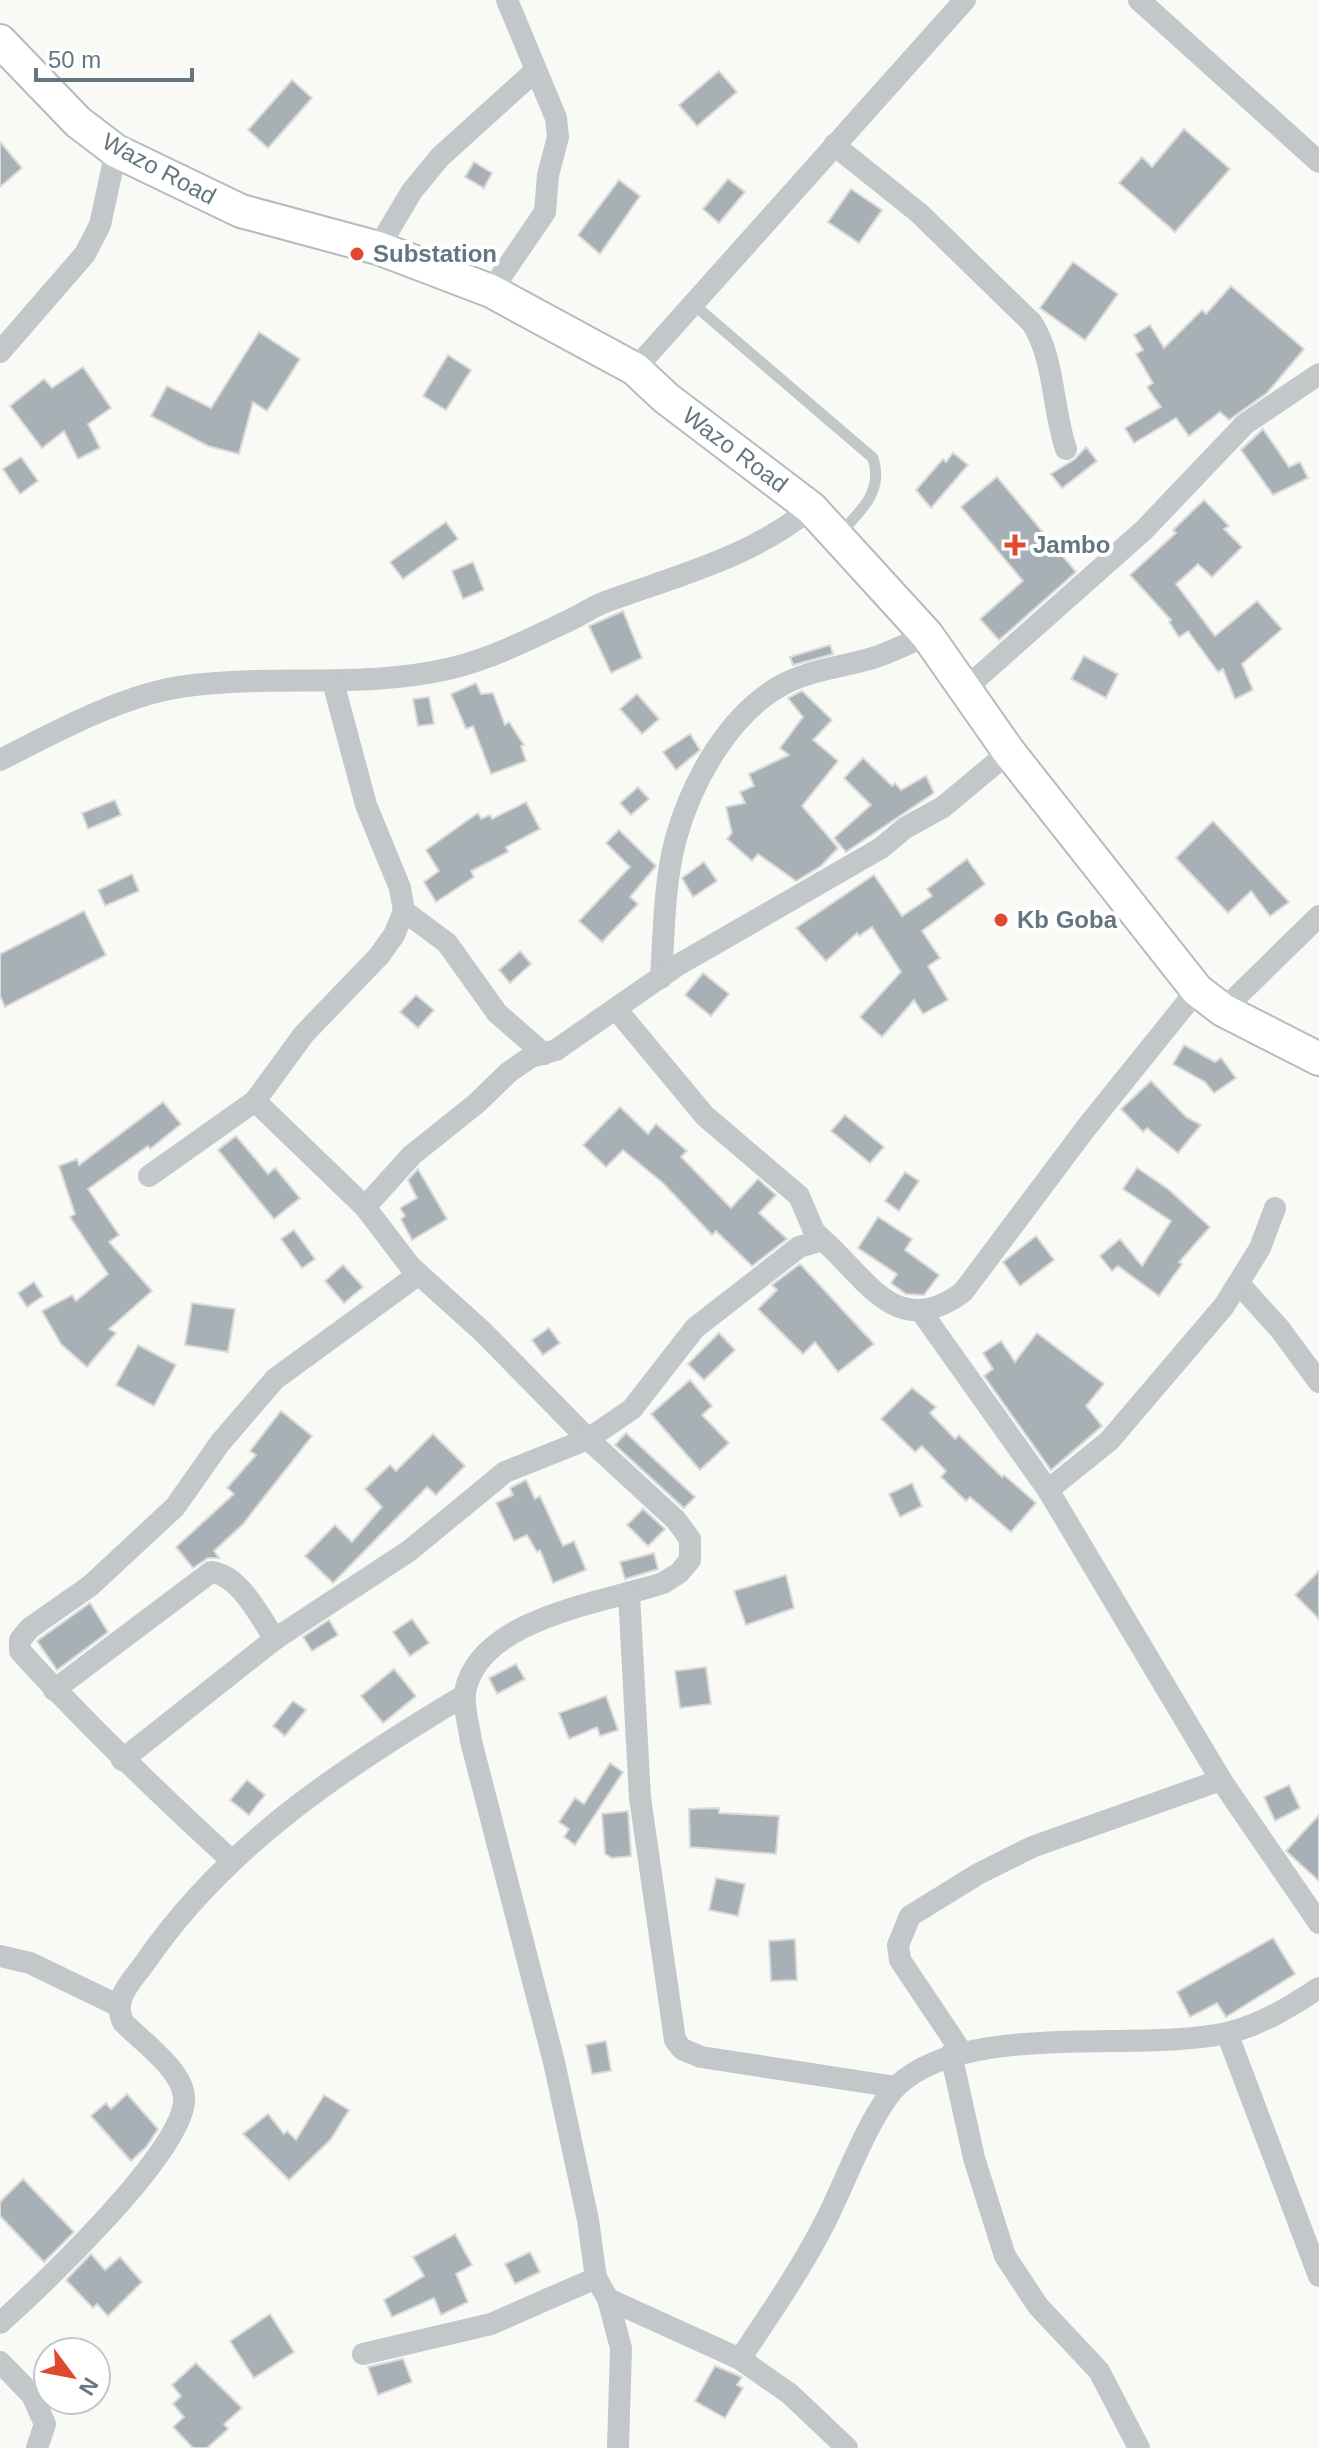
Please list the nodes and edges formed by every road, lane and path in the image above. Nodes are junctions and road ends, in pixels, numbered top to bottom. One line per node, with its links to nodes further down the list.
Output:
1 (507, 0): 5 (street)
2 (965, 0): 6 (street)
3 (1139, 0): 8 (street)
4 (0, 41): 7 (main road, Wazo Road)
5 (534, 72): 9 (street); 10 (street)
6 (834, 145): 11 (street); 15 (street)
7 (116, 151): 9 (main road, Wazo Road); 12 (street)
8 (1319, 162)
9 (378, 248): 10 (main road, Wazo Road)
10 (491, 291): 13 (main road, Wazo Road)
11 (693, 304): 13 (street); 17 (lane)
12 (0, 352)
13 (635, 369): 16 (main road, Wazo Road)
14 (1319, 374): 20 (street)
15 (1066, 449)
16 (811, 508): 17 (main road, Wazo Road); 19 (street)
17 (837, 536): 18 (main road, Wazo Road)
18 (927, 635): 20 (main road, Wazo Road); 25 (street)
19 (333, 682): 22 (street); 23 (street)
20 (966, 688): 21 (main road, Wazo Road)
21 (1009, 752): 25 (street); 26 (main road, Wazo Road)
22 (0, 760)
23 (404, 911): 29 (street); 31 (street)
24 (1319, 916): 28 (street)
25 (661, 978): 27 (street)
26 (1197, 990): 28 (main road, Wazo Road); 38 (street)
27 (616, 1009): 29 (street); 35 (street)
28 (1223, 1010): 30 (main road, Wazo Road)
29 (544, 1054): 33 (street)
30 (1319, 1059)
31 (255, 1101): 32 (street); 33 (street)
32 (149, 1176)
33 (365, 1207): 36 (street)
34 (1275, 1208): 37 (street)
35 (823, 1240): 38 (street); 40 (street)
36 (419, 1274): 40 (street); 44 (street)
37 (1240, 1285): 39 (street); 41 (street)
38 (930, 1310): 41 (street)
39 (1319, 1382)
40 (588, 1439): 42 (street); 43 (street)
41 (1048, 1490): 47 (street)
42 (629, 1594): 45 (street); 55 (street)
43 (275, 1639): 44 (street); 46 (street)
44 (54, 1690): 46 (street)
45 (465, 1695): 48 (street); 57 (street)
46 (122, 1760): 48 (street)
47 (1221, 1780): 49 (street); 54 (street)
48 (231, 1860): 52 (street)
49 (1319, 1923)
50 (0, 1956): 52 (street)
51 (1319, 1988): 53 (street)
52 (117, 2005): 59 (street)
53 (1227, 2033): 54 (street); 56 (street)
54 (956, 2053): 55 (street); 66 (street)
55 (896, 2087): 61 (street)
56 (1319, 2276)
57 (596, 2278): 58 (street); 60 (street)
58 (608, 2299): 61 (street); 64 (street)
59 (0, 2323)
60 (363, 2354)
61 (740, 2359): 65 (street)
62 (0, 2362): 63 (street)
63 (37, 2448)
64 (618, 2448)
65 (847, 2448)
66 (1139, 2448)

